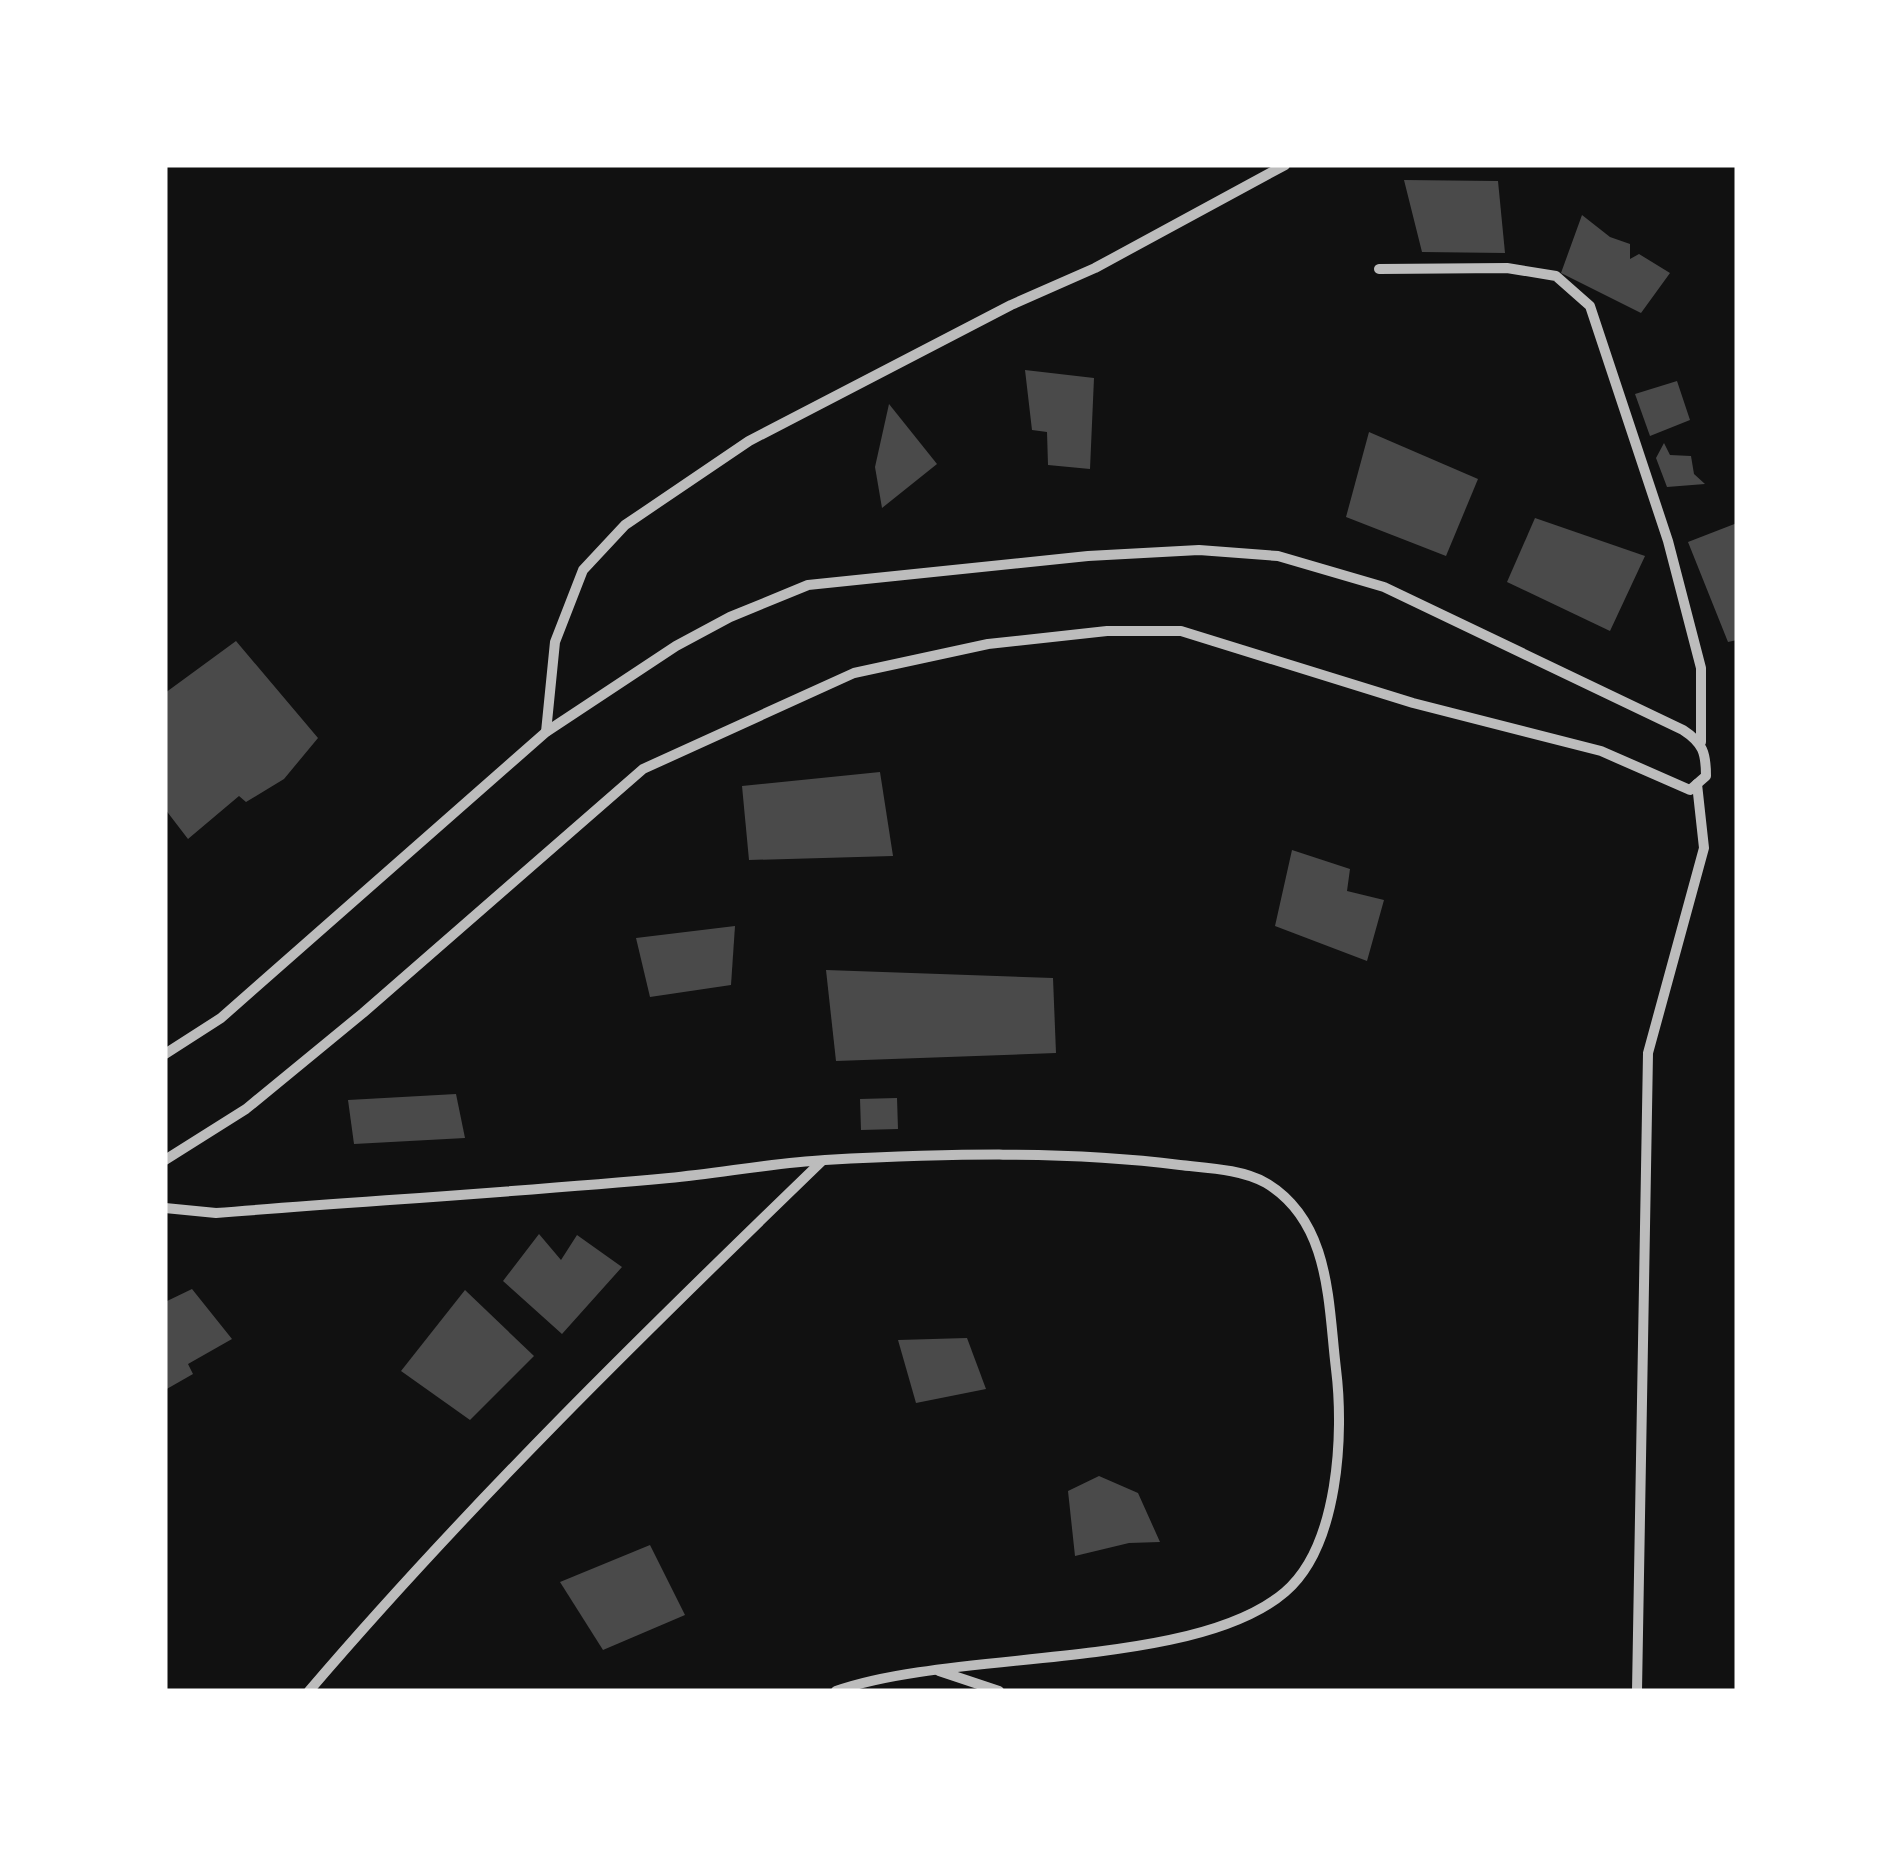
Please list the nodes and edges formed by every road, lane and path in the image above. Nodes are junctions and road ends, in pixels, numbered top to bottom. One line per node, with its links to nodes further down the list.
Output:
1 (1286, 165): 3 (street)
2 (1379, 270): 4 (street)
3 (546, 732): 4 (street); 6 (street)
4 (1701, 742): 5 (street)
5 (1697, 784): 7 (street); 14 (street)
6 (165, 1054)
7 (165, 1160)
8 (822, 1160): 9 (street); 10 (street); 11 (street)
9 (165, 1208)
10 (934, 1669): 12 (street); 13 (street)
11 (308, 1691)
12 (836, 1691)
13 (1000, 1691)
14 (1638, 1691)

